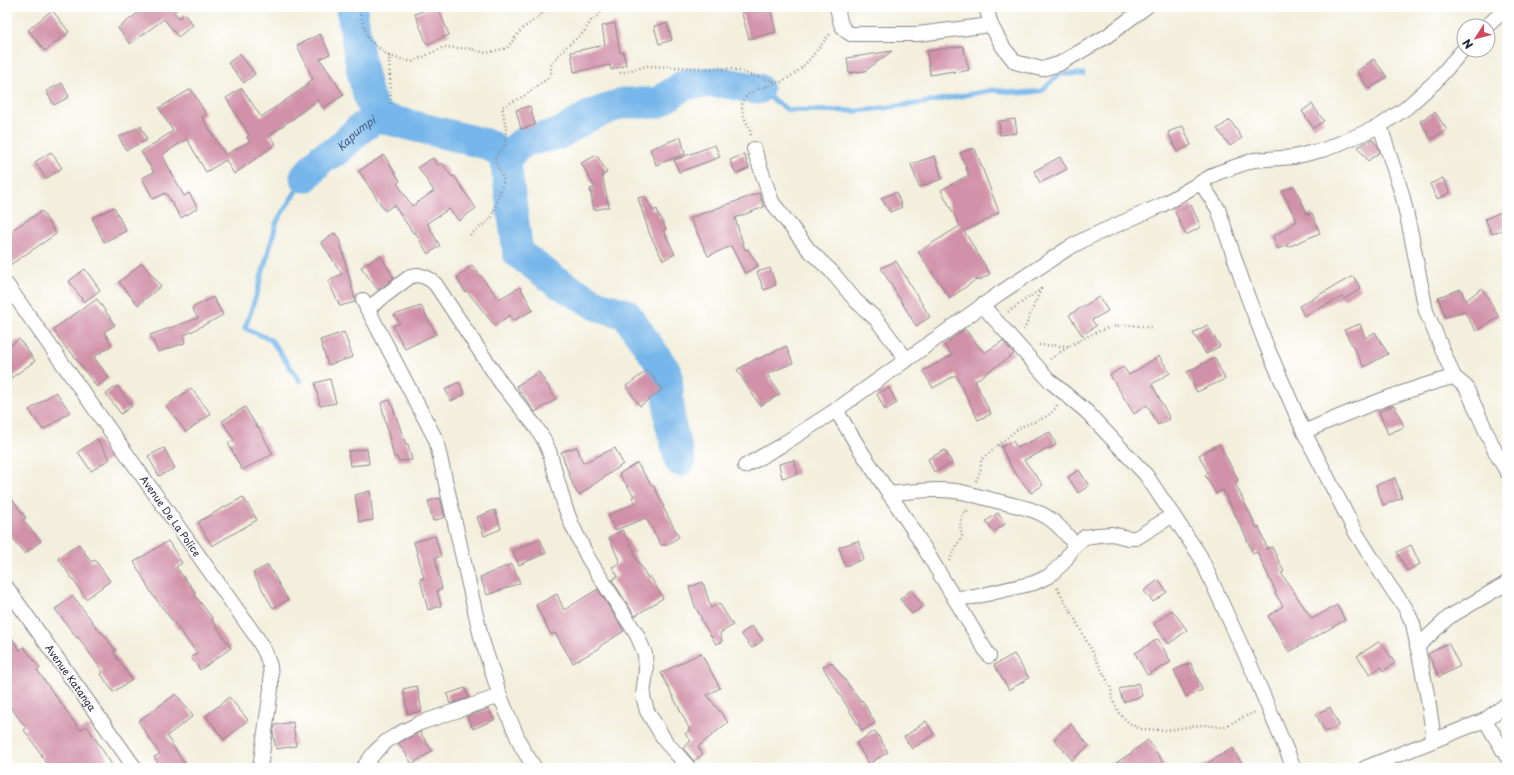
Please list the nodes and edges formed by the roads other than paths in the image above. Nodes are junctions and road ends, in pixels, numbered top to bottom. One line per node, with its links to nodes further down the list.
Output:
1 (838, 7): 6 (street)
2 (986, 7): 6 (street)
3 (1146, 7): 6 (street)
4 (1507, 8): 5 (street)
5 (1496, 18)
6 (991, 25)
7 (1457, 58): 8 (street)
8 (1380, 126): 10 (street); 14 (street)
9 (754, 149): 13 (street)
10 (1201, 183): 12 (street); 16 (street)
11 (7, 285): 33 (street, Avenue De La Police)
12 (982, 305): 13 (street); 20 (street)
13 (907, 360): 15 (street)
14 (1454, 377): 16 (street); 18 (street)
15 (836, 410): 17 (street); 19 (street)
16 (1304, 432): 25 (street)
17 (745, 466)
18 (1507, 472)
19 (889, 494): 21 (street); 24 (street)
20 (1173, 515): 21 (street); 37 (street)
21 (1075, 545): 24 (street)
22 (1507, 583): 25 (street)
23 (7, 588): 32 (street, Avenue Katanga)
24 (954, 598): 26 (street)
25 (1417, 647): 30 (street)
26 (989, 656)
27 (500, 696): 34 (street); 35 (street); 36 (street)
28 (1507, 704): 29 (street)
29 (1485, 720): 30 (street); 31 (street)
30 (1434, 740): 38 (street)
31 (1507, 757)
32 (135, 768)
33 (260, 768)
34 (363, 768)
35 (535, 768)
36 (689, 768)
37 (1294, 768)
38 (1365, 768)

